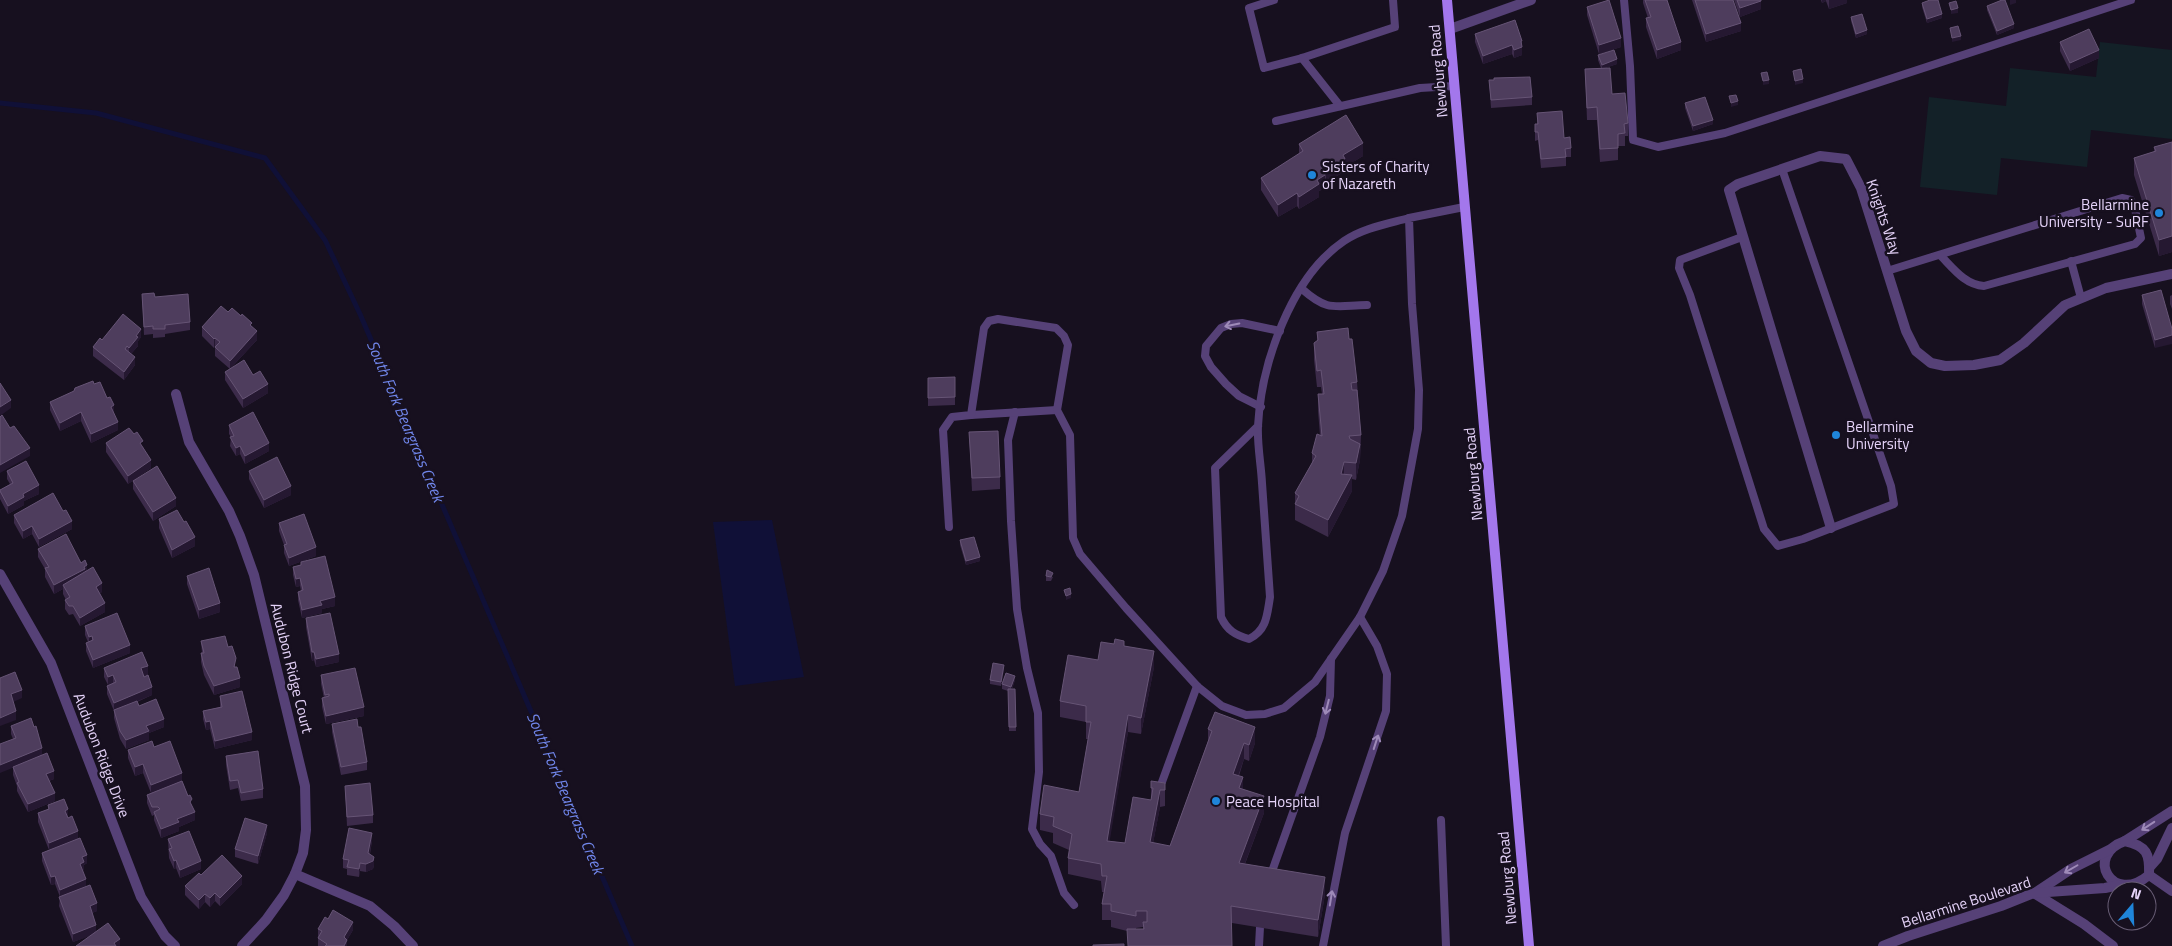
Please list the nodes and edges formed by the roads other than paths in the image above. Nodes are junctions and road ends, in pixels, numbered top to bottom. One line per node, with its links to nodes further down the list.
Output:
1 (1274, 0): 8 (lane)
2 (1393, 0): 8 (lane)
3 (1447, 0): 7 (main road, Newburg Road)
4 (1531, 0): 7 (street)
5 (1624, 0): 6 (lane)
6 (2131, 0)
7 (1450, 29): 9 (main road, Newburg Road)
8 (1302, 58): 10 (lane)
9 (1454, 86): 10 (lane); 13 (main road, Newburg Road)
10 (1340, 106): 11 (lane)
11 (1276, 121)
12 (1782, 169): 15 (street, Knights Way); 18 (street, Knights Way); 31 (lane)
13 (1464, 207): 14 (lane); 58 (main road, Newburg Road)
14 (1409, 218): 20 (lane); 33 (lane)
15 (1742, 237): 31 (street, Knights Way); 31 (lane)
16 (1940, 255): 17 (lane); 17 (lane); 18 (lane)
17 (2071, 261): 21 (lane)
18 (1887, 272): 21 (street, Knights Way)
19 (2172, 274): 21 (street, Knights Way)
20 (1302, 289): 22 (lane); 23 (lane)
21 (2081, 298)
22 (1367, 305)
23 (1280, 331): 25 (lane); 25 (lane, one-way to 25)
24 (176, 394): 43 (street, Audubon Ridge Court)
25 (1261, 407): 29 (lane)
26 (1056, 410): 27 (lane); 28 (lane); 35 (lane)
27 (1015, 412): 28 (lane); 50 (lane)
28 (971, 415): 30 (lane)
29 (1258, 426): 29 (lane)
30 (950, 527)
31 (1831, 528)
32 (0, 574): 52 (street, Audubon Ridge Drive)
33 (1360, 617): 34 (lane); 56 (lane, one-way to 33)
34 (1331, 658): 35 (lane); 46 (lane, one-way to 46)
35 (1198, 686): 36 (lane)
36 (1162, 782)
37 (2172, 811): 40 (street, one-way to 40)
38 (1440, 820): 57 (lane)
39 (2172, 828): 42 (street)
40 (2125, 841): 41 (street); 42 (street)
41 (2111, 849): 44 (street); 49 (street, one-way to 49)
42 (2149, 872): 45 (street); 48 (street)
43 (295, 874): 53 (street, Audubon Ridge Court); 54 (street)
44 (2113, 881)
45 (2139, 881)
46 (1267, 884)
47 (2107, 887): 49 (street, Bellarmine Boulevard)
48 (2172, 891)
49 (2034, 893): 59 (street, Bellarmine Boulevard); 60 (street)
50 (1074, 905)
51 (1260, 927): 55 (lane)
52 (175, 946)
53 (242, 946)
54 (413, 946)
55 (1259, 946)
56 (1323, 946)
57 (1446, 946)
58 (1529, 946)
59 (1883, 946)
60 (2113, 946)

